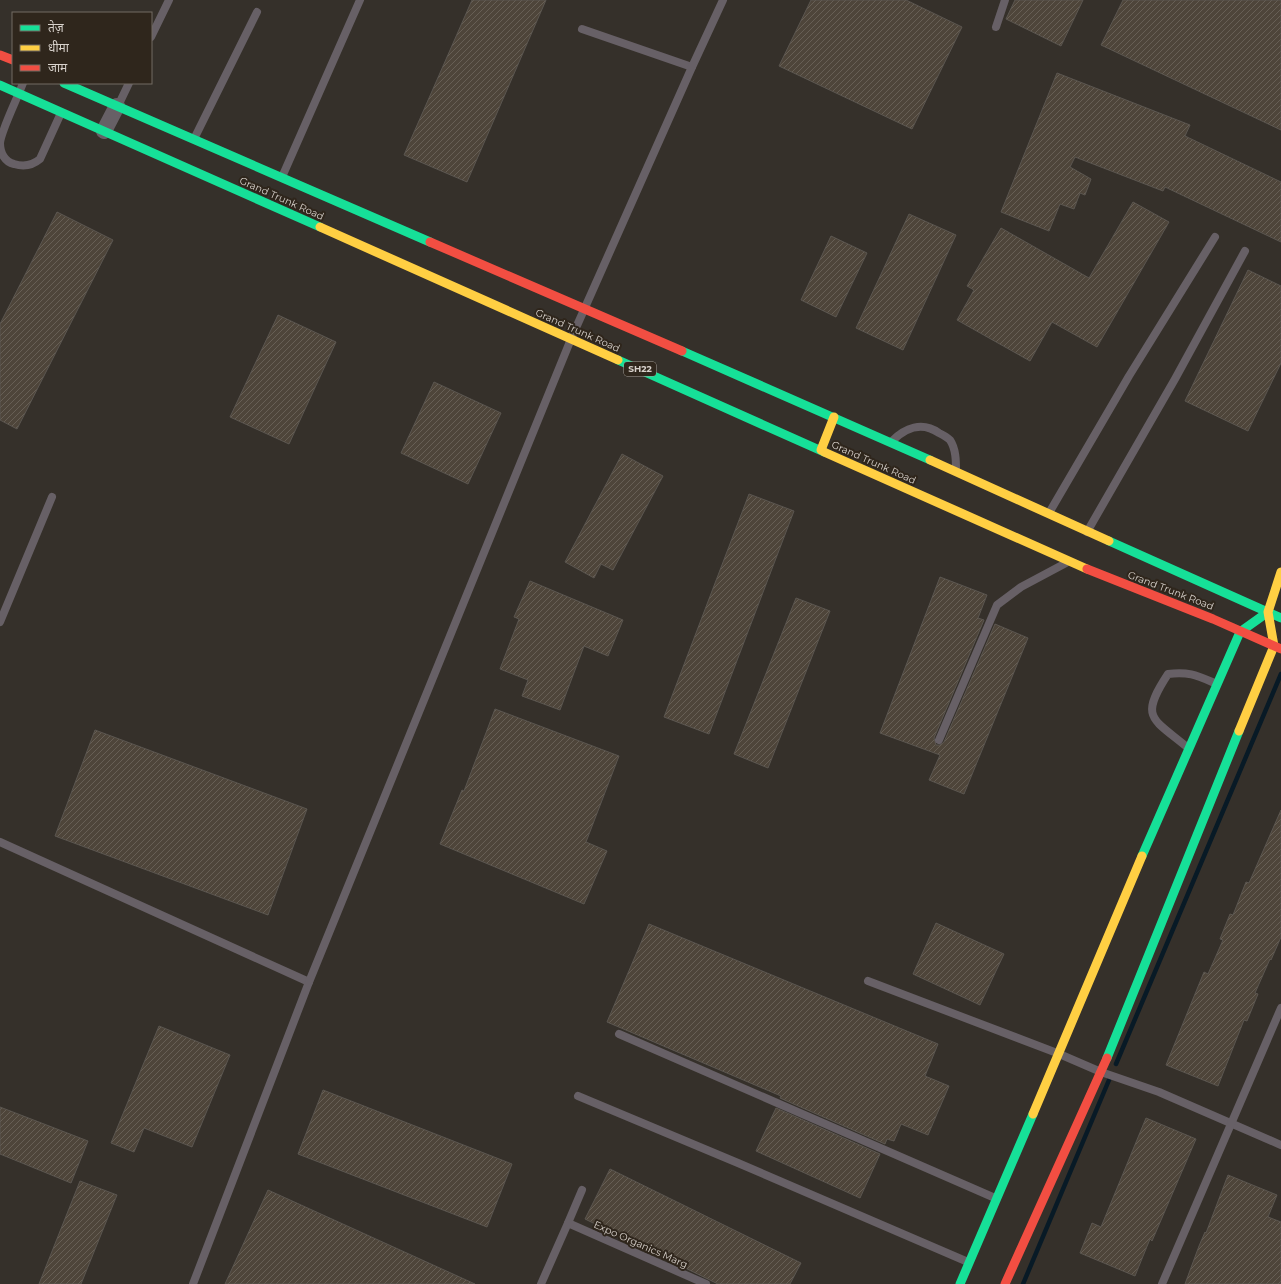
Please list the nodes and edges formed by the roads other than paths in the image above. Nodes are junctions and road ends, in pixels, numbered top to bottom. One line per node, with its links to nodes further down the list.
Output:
1 (169, 0): 8 (lane)
2 (360, 0): 21 (lane)
3 (724, 0): 11 (lane)
4 (1005, 0): 6 (lane)
5 (257, 12): 20 (lane)
6 (996, 27)
7 (582, 28): 11 (lane)
8 (152, 35)
9 (0, 55): 10 (main road)
10 (12, 60)
11 (692, 66): 24 (lane)
12 (23, 84): 16 (lane)
13 (66, 84): 17 (main road, Grand Trunk Road)
14 (128, 84): 17 (lane)
15 (0, 85): 16 (main road, Grand Trunk Road / SH22)
16 (19, 94): 18 (main road, Grand Trunk Road / SH22); 18 (lane)
17 (117, 106): 19 (street); 20 (main road, Grand Trunk Road)
18 (62, 112): 19 (main road, Grand Trunk Road / SH22)
19 (104, 131): 25 (main road, Grand Trunk Road / SH22)
20 (194, 139): 21 (main road, Grand Trunk Road)
21 (282, 178): 24 (main road, Grand Trunk Road)
22 (1216, 237): 31 (lane)
23 (1245, 251): 32 (lane)
24 (584, 309): 25 (lane); 26 (main road, Grand Trunk Road)
25 (571, 339): 28 (main road, Grand Trunk Road / SH22); 45 (lane)
26 (834, 417): 27 (main road, Grand Trunk Road); 28 (main road)
27 (890, 442): 29 (main road, Grand Trunk Road); 29 (lane)
28 (820, 450): 33 (main road, Grand Trunk Road / SH22)
29 (956, 472): 31 (main road, Grand Trunk Road)
30 (52, 497): 37 (lane)
31 (1049, 514): 32 (main road, Grand Trunk Road)
32 (1086, 532): 35 (main road, Grand Trunk Road)
33 (1070, 561): 38 (main road, Grand Trunk Road / SH22); 41 (lane)
34 (1281, 572): 35 (main road)
35 (1268, 612): 36 (main road, Grand Trunk Road); 38 (main road); 39 (main road)
36 (1281, 618)
37 (0, 622)
38 (1240, 632): 39 (main road, Grand Trunk Road / SH22); 40 (main road)
39 (1277, 647): 49 (main road)
40 (1218, 684): 42 (main road); 42 (lane)
41 (939, 740)
42 (1188, 749): 48 (main road)
43 (0, 842): 45 (lane)
44 (868, 981): 48 (lane)
45 (309, 982): 57 (lane)
46 (1281, 1008): 51 (lane)
47 (619, 1034): 54 (lane)
48 (1057, 1053): 49 (lane); 54 (main road)
49 (1101, 1072): 51 (lane); 61 (main road)
50 (578, 1096): 56 (lane)
51 (1233, 1122): 52 (lane); 62 (lane)
52 (1281, 1145)
53 (582, 1190): 55 (lane)
54 (996, 1198): 56 (main road)
55 (568, 1222): 58 (lane); 59 (lane, Expo Organics Marg)
56 (968, 1263): 60 (main road)
57 (193, 1284)
58 (541, 1284)
59 (706, 1284)
60 (960, 1284)
61 (1005, 1284)
62 (1162, 1284)

